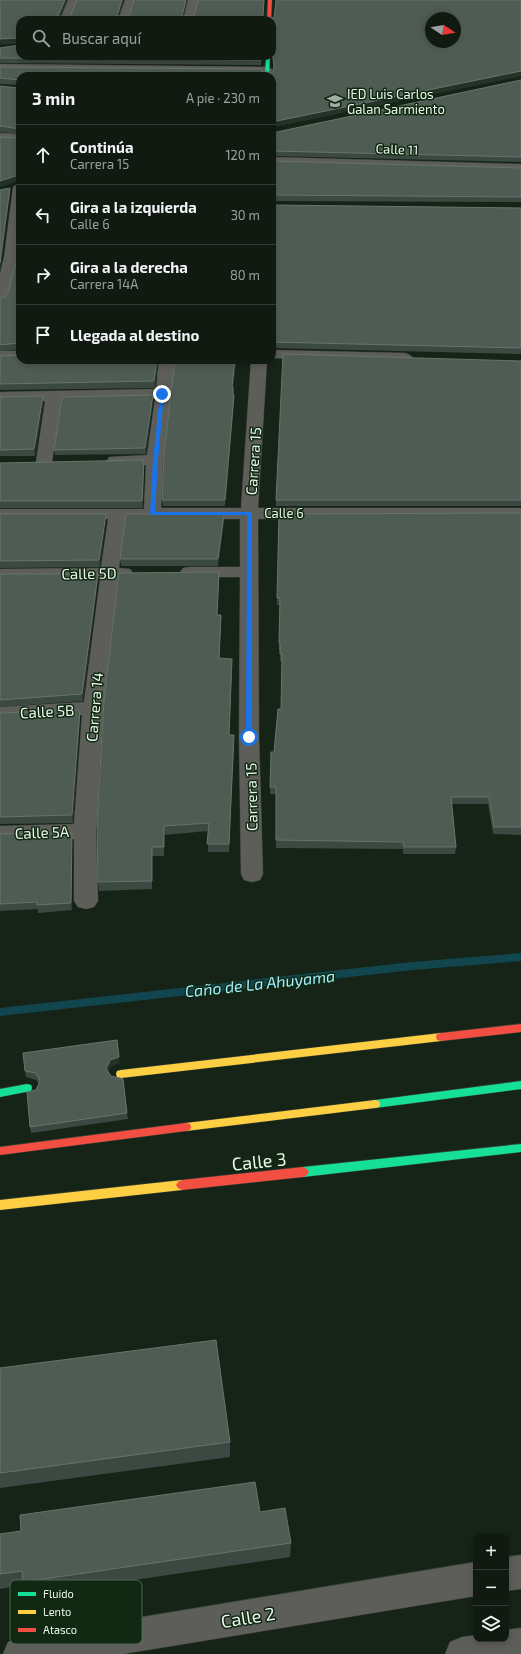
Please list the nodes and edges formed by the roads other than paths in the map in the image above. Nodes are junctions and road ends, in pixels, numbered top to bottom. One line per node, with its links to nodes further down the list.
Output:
1 (73, 0): 5 (street)
2 (130, 0): 6 (street)
3 (193, 0): 7 (street)
4 (270, 0): 8 (main road)
5 (67, 16)
6 (124, 16)
7 (189, 16)
8 (269, 16)
9 (268, 60): 13 (main road)
10 (50, 61): 11 (street); 12 (street)
11 (0, 67)
12 (250, 72)
13 (268, 72)
14 (0, 138): 15 (street)
15 (16, 138)
16 (276, 161): 17 (street, Calle 11)
17 (521, 168)
18 (15, 188): 19 (street)
19 (15, 257): 20 (street)
20 (5, 295)
21 (276, 354): 24 (street)
22 (0, 356): 23 (street)
23 (16, 356)
24 (423, 359)
25 (166, 364): 27 (street)
26 (259, 364): 33 (street, Carrera 15)
27 (162, 394): 28 (street); 30 (street)
28 (54, 396): 29 (street); 32 (street)
29 (0, 397)
30 (155, 460): 31 (street); 37 (street)
31 (100, 461)
32 (45, 462)
33 (249, 513): 34 (street, Calle 6); 37 (street, Calle 6); 40 (street, Carrera 15)
34 (521, 513)
35 (0, 514): 36 (street, Calle 6)
36 (117, 514): 37 (street, Calle 6); 41 (street, Carrera 14)
37 (152, 514)
38 (140, 572): 41 (street, Calle 5D)
39 (172, 572): 40 (street)
40 (250, 572): 47 (street, Carrera 15)
41 (109, 573): 42 (street, Calle 5D); 43 (street, Carrera 14)
42 (0, 574)
43 (93, 708): 44 (street, Calle 5B); 45 (street, Carrera 14)
44 (0, 713)
45 (85, 831): 46 (street, Calle 5A); 48 (street, Carrera 14)
46 (0, 833)
47 (252, 874)
48 (86, 900)
49 (521, 1028): 50 (main road)
50 (122, 1074)
51 (521, 1085): 55 (main road)
52 (27, 1088): 53 (main road)
53 (0, 1093)
54 (521, 1148): 56 (main road, Calle 3)
55 (0, 1151)
56 (0, 1205)
57 (521, 1572): 58 (street)
58 (509, 1574)
59 (473, 1579): 60 (street, Calle 2)
60 (142, 1634)
61 (81, 1644): 63 (street, Calle 2)
62 (521, 1644): 64 (street)
63 (20, 1654)
64 (462, 1654)

